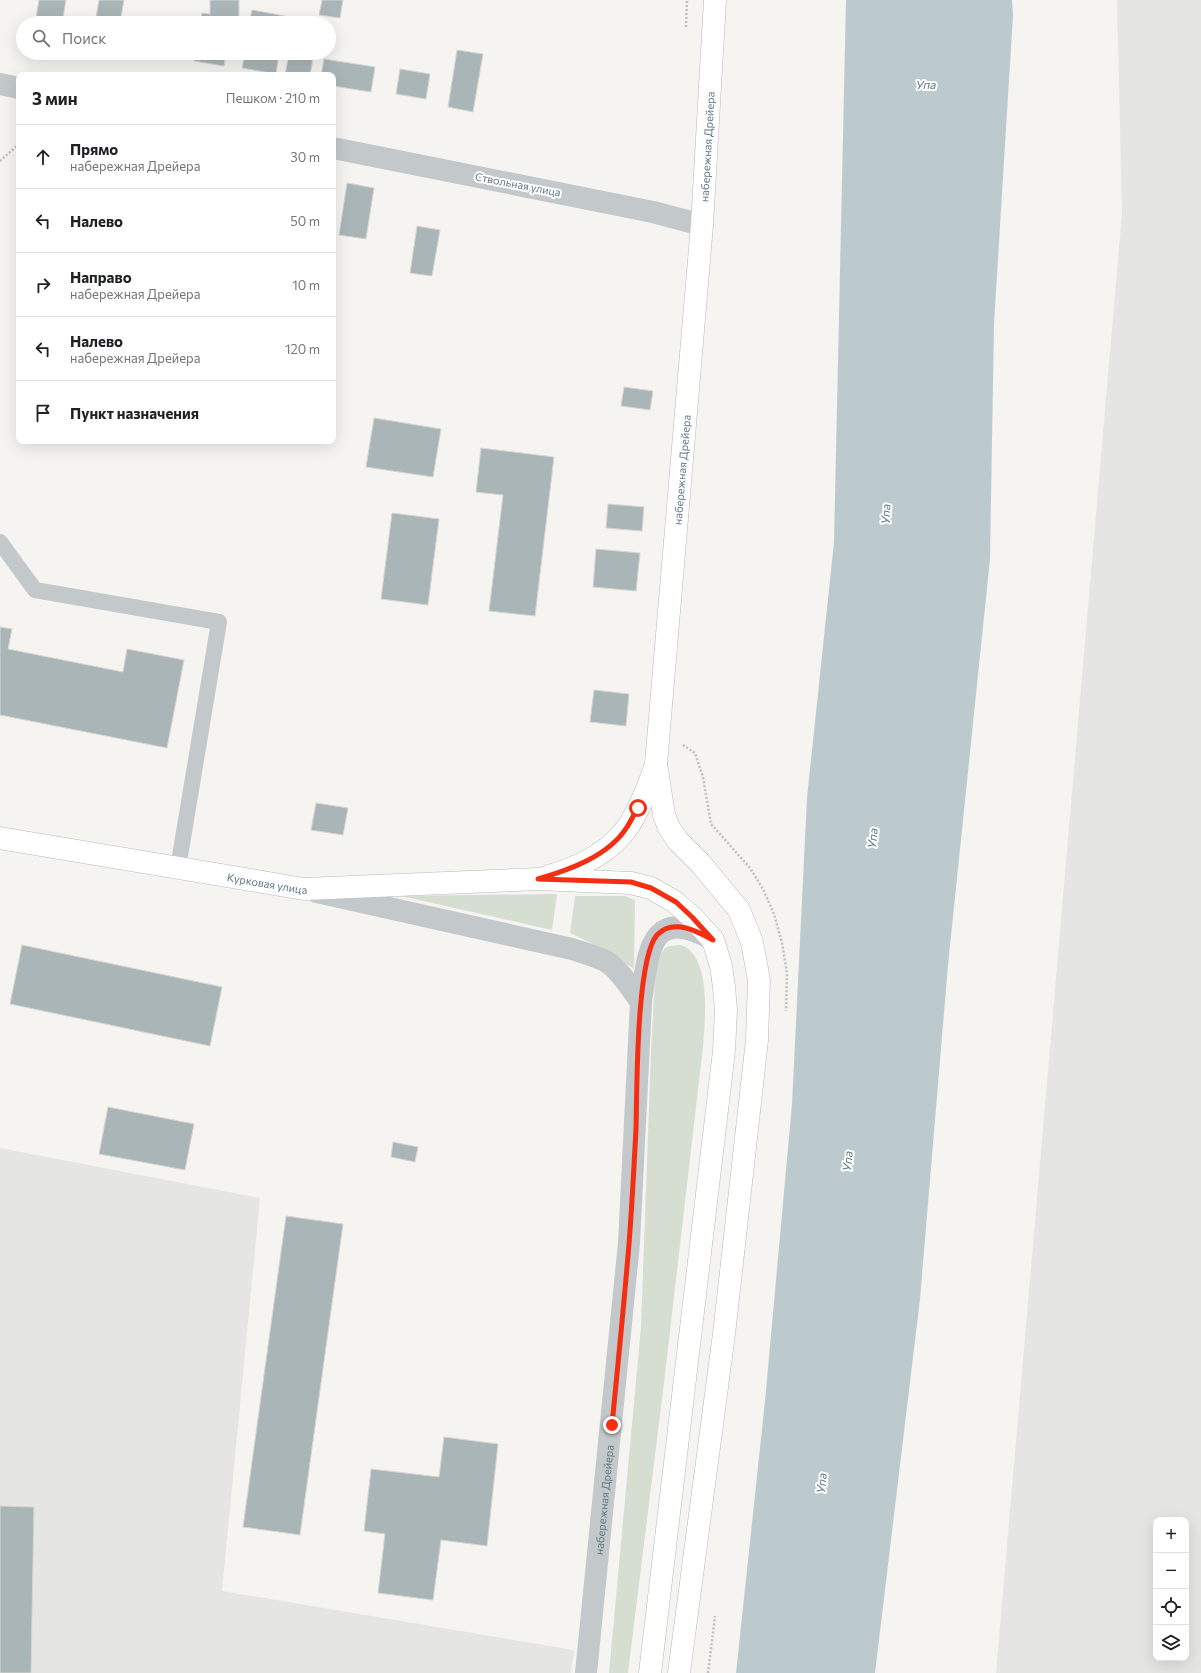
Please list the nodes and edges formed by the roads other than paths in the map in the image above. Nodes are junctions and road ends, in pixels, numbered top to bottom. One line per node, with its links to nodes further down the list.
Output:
1 (715, 0): 5 (main road, набережная Дрейера)
2 (0, 84): 3 (street)
3 (16, 87)
4 (336, 149): 5 (street, Ствольная улица)
5 (702, 226): 7 (main road, набережная Дрейера)
6 (0, 542): 9 (lane)
7 (656, 764): 10 (main road, набережная Дрейера); 16 (main road)
8 (0, 838): 9 (main road, Курковая улица)
9 (178, 868): 11 (main road, Курковая улица)
10 (538, 879): 11 (main road, Курковая улица); 12 (main road)
11 (304, 889): 13 (street)
12 (713, 940): 13 (street, набережная Дрейера); 15 (main road)
13 (641, 1002): 14 (street, набережная Дрейера)
14 (586, 1673)
15 (650, 1673)
16 (679, 1673)

